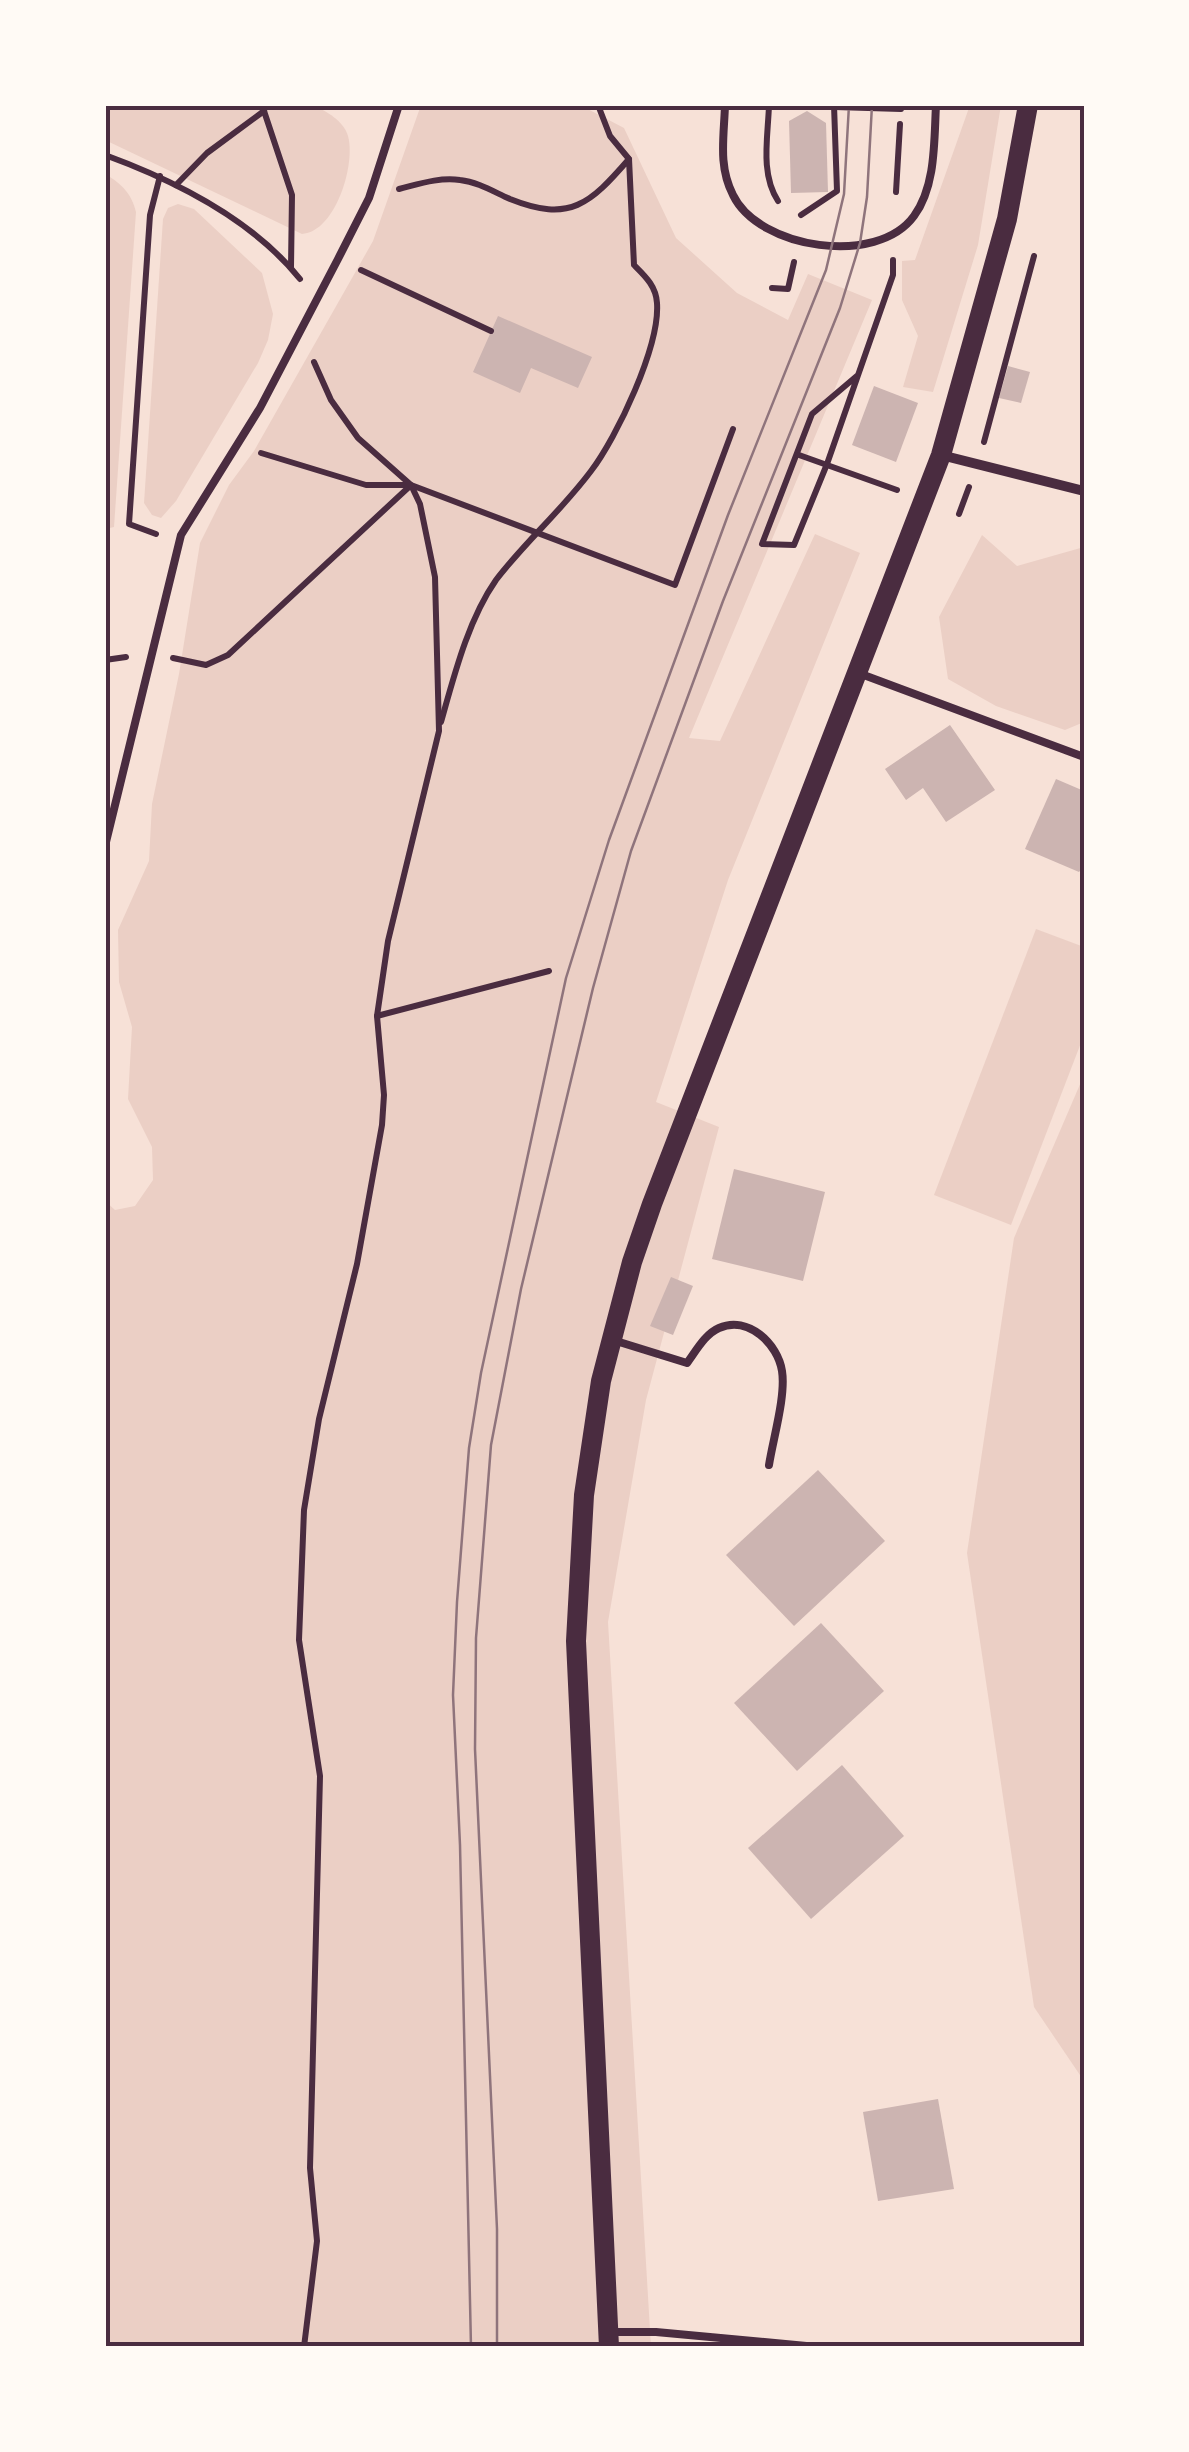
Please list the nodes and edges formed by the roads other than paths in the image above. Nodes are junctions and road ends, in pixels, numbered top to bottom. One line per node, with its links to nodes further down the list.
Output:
1 (398, 105): 9 (lane)
2 (726, 105): 3 (lane)
3 (936, 105)
4 (1028, 105): 5 (main road)
5 (941, 456): 6 (street); 7 (main road)
6 (1084, 491)
7 (857, 673): 8 (lane); 10 (main road)
8 (1084, 757)
9 (105, 846)
10 (612, 1340): 11 (lane); 12 (main road)
11 (769, 1465)
12 (609, 2340): 13 (lane)
13 (817, 2347)

